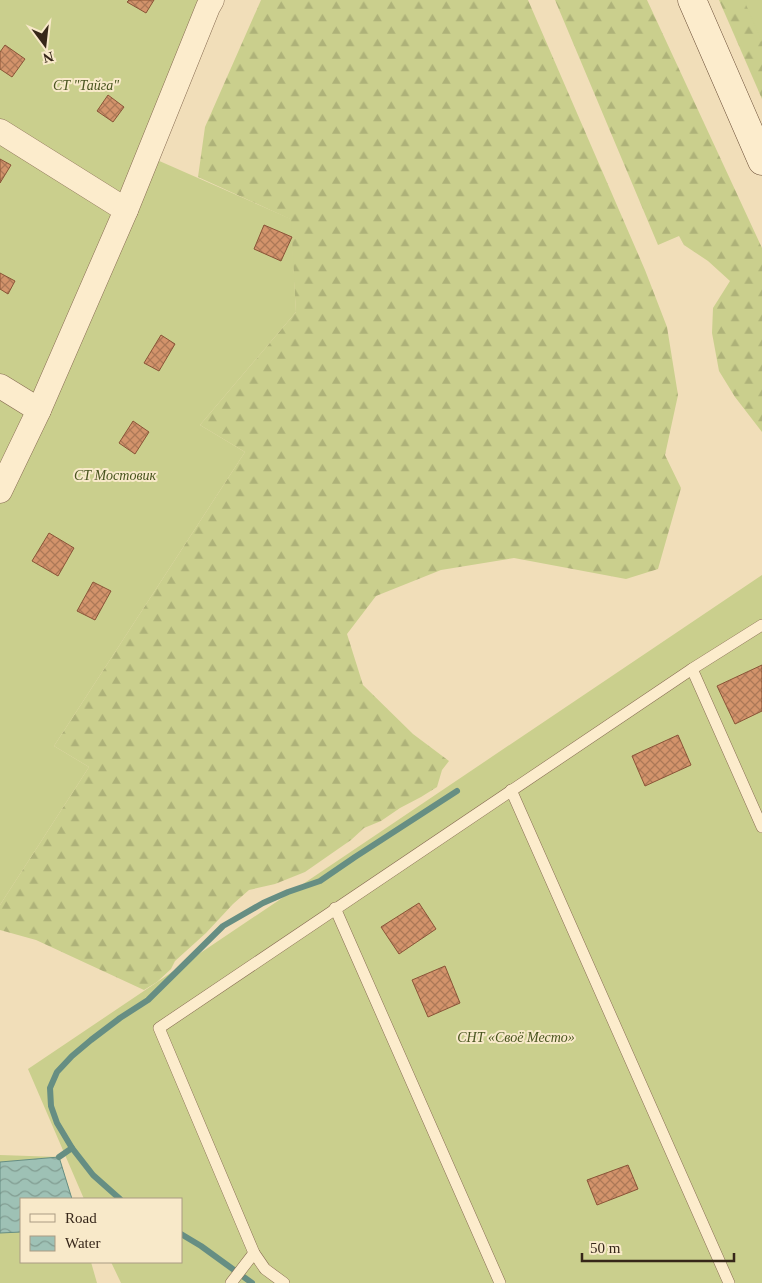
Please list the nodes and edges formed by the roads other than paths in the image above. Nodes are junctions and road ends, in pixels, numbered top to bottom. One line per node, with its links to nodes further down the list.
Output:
1 (692, 0): 4 (main road)
2 (206, 2): 5 (street)
3 (0, 131): 5 (street)
4 (762, 161)
5 (126, 210): 7 (street)
6 (0, 386): 7 (street)
7 (39, 410): 8 (street)
8 (0, 491)
9 (762, 625): 10 (lane)
10 (692, 669): 11 (lane); 12 (lane)
11 (511, 790): 13 (lane); 18 (lane)
12 (762, 827)
13 (335, 908): 14 (lane); 17 (lane)
14 (254, 1253): 15 (lane); 16 (lane)
15 (231, 1283)
16 (284, 1283)
17 (500, 1283)
18 (729, 1283)

